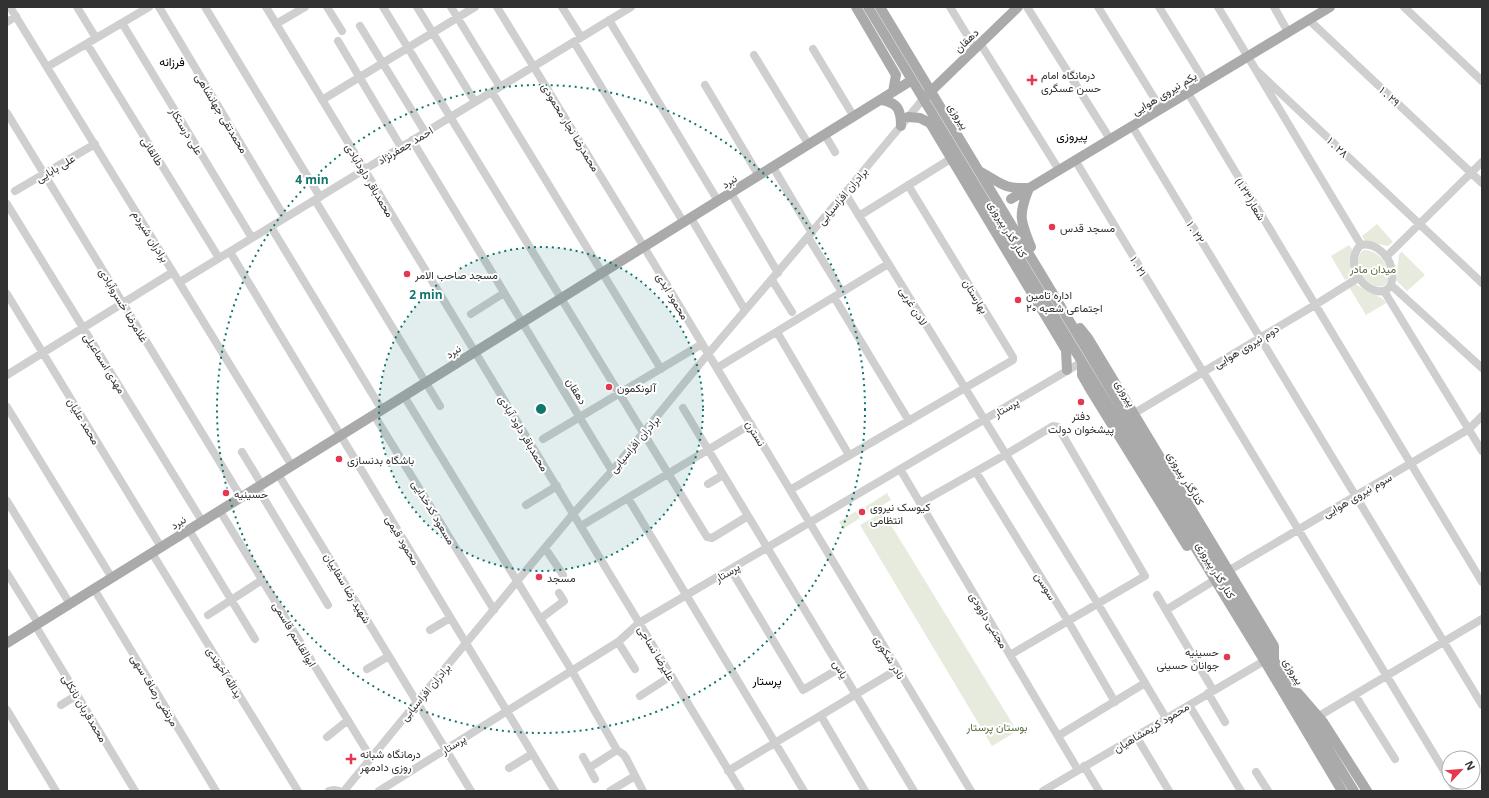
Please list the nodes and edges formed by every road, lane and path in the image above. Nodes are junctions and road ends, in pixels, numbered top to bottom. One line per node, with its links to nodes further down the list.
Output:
1 (10, 7): 30 (street, برادران شیردم)
2 (77, 7): 41 (street)
3 (149, 7): 27 (street)
4 (159, 7): 105 (street, محمدتقی جهانشاهی)
5 (205, 7): 98 (street)
6 (266, 7): 36 (street, محمدباقر داودآبادی)
7 (305, 7): 36 (street)
8 (328, 7): 38 (street)
9 (383, 7): 46 (street)
10 (417, 7): 40 (street)
11 (451, 7): 31 (street)
12 (475, 7): 31 (street)
13 (497, 7): 51 (street, محمدرضا نجار محمودی)
14 (562, 7): 42 (street)
15 (631, 7): 29 (street, احمد جعفرنژاد)
16 (868, 7): 55 (main road, پیروزی)
17 (880, 7): 63 (main road, پیروزی)
18 (950, 7): 45 (street)
19 (1027, 7): 77 (street)
20 (1098, 7): 67 (street)
21 (1159, 7): 57 (street)
22 (1218, 7): 49 (street)
23 (1274, 7): 39 (street)
24 (1328, 7): 33 (main road, یکم نیروی هوایی)
25 (1404, 7): 56 (street)
26 (857, 8): 61 (main road)
27 (140, 9): 35 (street)
28 (1012, 9): 45 (main road, دهقان)
29 (619, 10): 32 (street, احمد جعفرنژاد)
30 (16, 16): 34 (street); 52 (street, برادران شیردم)
31 (458, 18): 40 (street); 59 (street)
32 (609, 20): 42 (street, احمد جعفرنژاد); 100 (street)
33 (1308, 20): 39 (main road, یکم نیروی هوایی); 89 (street, ۱ . ۲۹)
34 (7, 22)
35 (122, 23): 41 (street); 111 (street, علی درستکار)
36 (276, 24): 64 (street, محمدباقر داودآبادی)
37 (360, 26): 50 (street)
38 (342, 31)
39 (1288, 32): 49 (main road, یکم نیروی هوایی)
40 (433, 33): 46 (street); 66 (street)
41 (96, 38): 44 (street)
42 (578, 40): 51 (street, احمد جعفرنژاد); 106 (street)
43 (338, 42): 54 (street)
44 (87, 44): 52 (street); 116 (street, طالقانی)
45 (978, 46): 63 (main road, دهقان); 87 (street)
46 (408, 48): 50 (street); 69 (street)
47 (813, 49): 70 (street)
48 (754, 55): 79 (street)
49 (1248, 56): 53 (street); 57 (main road, یکم نیروی هوایی)
50 (383, 63): 54 (street); 74 (street)
51 (534, 66): 59 (street, احمد جعفرنژاد); 113 (street, محمدرضا نجار محمودی)
52 (47, 67): 78 (street, برادران شیردم)
53 (1256, 70): 108 (street, ۱ . ۲۸); 112 (street)
54 (359, 78): 64 (street); 80 (street)
55 (912, 80): 61 (main road, نبرد); 63 (main road, پیروزی)
56 (1482, 81)
57 (1205, 82): 62 (main road, یکم نیروی هوایی)
58 (705, 85): 91 (street)
59 (500, 87): 60 (street, احمد جعفرنژاد)
60 (492, 92): 66 (street, احمد جعفرنژاد); 119 (street)
61 (893, 92): 65 (main road, نبرد)
62 (1188, 93): 67 (main road, یکم نیروی هوایی); 133 (street, شعار(۱.۲۳))
63 (927, 95): 71 (street, برادران افراسیابی); 88 (main road, پیروزی); 103 (main road, پیروزی)
64 (322, 100): 86 (street, محمدباقر داودآبادی)
65 (882, 100): 70 (main road, نبرد); 72 (main road)
66 (475, 102): 69 (street, احمد جعفرنژاد)
67 (1161, 109): 73 (main road, یکم نیروی هوایی)
68 (7, 113): 90 (street, غلامرضا خسروآبادی)
69 (450, 117): 74 (street, احمد جعفرنژاد); 131 (street)
70 (854, 117): 75 (main road, نبرد)
71 (908, 117): 72 (street, برادران افراسیابی); 82 (main road, کنار گذر پیروزی)
72 (901, 126): 96 (street, برادران افراسیابی)
73 (1132, 126): 77 (main road, یکم نیروی هوایی); 141 (street, ۱ . ۲۲)
74 (425, 132): 76 (street, احمد جعفرنژاد)
75 (825, 135): 79 (main road, نبرد); 81 (street)
76 (412, 140): 80 (street, احمد جعفرنژاد); 128 (street, دهقان)
77 (1110, 140): 83 (main road, یکم نیروی هوایی)
78 (95, 144): 90 (street, علی بابایی); 118 (street, برادران شیردم)
79 (809, 145): 85 (main road, نبرد)
80 (401, 147): 86 (street, احمد جعفرنژاد)
81 (835, 152)
82 (952, 158): 93 (street); 102 (main road, کنار گذر پیروزی)
83 (1075, 160): 87 (main road, یکم نیروی هوایی); 151 (street, ۱ . ۲۱)
84 (1482, 162): 89 (street)
85 (774, 167): 91 (main road, نبرد); 110 (street)
86 (364, 170): 98 (street, احمد جعفرنژاد); 143 (street, محمدباقر داودآبادی)
87 (1059, 170): 94 (main road, یکم نیروی هوایی)
88 (979, 171): 94 (main road); 126 (main road, پیروزی)
89 (1471, 173): 92 (street, ۱ . ۲۹); 108 (street)
90 (44, 174): 95 (street, علی بابایی); 132 (street, غلامرضا خسروآبادی)
91 (759, 176): 97 (main road, نبرد)
92 (1482, 183)
93 (908, 185): 104 (street); 154 (street, بهارستان)
94 (1029, 188): 99 (main road, یکم نیروی هوایی); 126 (main road)
95 (15, 191)
96 (845, 193): 104 (street, لادن غربی); 110 (street, برادران افراسیابی)
97 (731, 194): 100 (main road, نبرد); 120 (street)
98 (317, 198): 105 (street, احمد جعفرنژاد); 153 (street)
99 (1011, 199)
100 (718, 201): 106 (main road, نبرد)
101 (7, 204): 139 (street, مهدی اسماعیلی)
102 (981, 207): 103 (main road); 107 (main road, کنار گذر پیروزی)
103 (992, 210): 107 (main road); 146 (main road, پیروزی)
104 (859, 216): 117 (street, لادن غربی)
105 (285, 218): 109 (street, احمد جعفرنژاد)
106 (687, 220): 113 (main road, نبرد); 134 (street)
107 (990, 221): 150 (main road, کنار گذر پیروزی)
108 (1420, 224): 115 (street); 124 (street, ۱ . ۲۸)
109 (271, 227): 111 (street, احمد جعفرنژاد); 160 (street, مسعود کدخدایی)
110 (810, 235): 120 (street, برادران افراسیابی); 127 (street)
111 (252, 238): 114 (street, احمد جعفرنژاد)
112 (1361, 246): 115 (street); 121 (street)
113 (644, 247): 119 (main road, نبرد); 142 (street, محمود ابدی)
114 (230, 252): 116 (street, احمد جعفرنژاد); 169 (street, محمود قیمی)
115 (1386, 257): 125 (street)
116 (219, 258): 123 (street, احمد جعفرنژاد)
117 (888, 264): 127 (street); 154 (street, لادن غربی)
118 (173, 272): 123 (street, برادران شیردم); 132 (street)
119 (603, 273): 131 (main road, نبرد); 149 (street)
120 (778, 273): 122 (street, برادران افراسیابی)
121 (1358, 278): 125 (street); 133 (street, دوم نیروی هوایی)
122 (772, 280): 134 (street, برادران افراسیابی); 135 (street)
123 (180, 282): 178 (street, برادران شیردم)
124 (1482, 283)
125 (1388, 288): 148 (street); 167 (street)
126 (1050, 289): 136 (main road, پیروزی)
127 (842, 292): 130 (street)
128 (504, 293): 137 (street); 138 (street, دهقان)
129 (7, 294): 144 (street, محمد علیان)
130 (834, 297): 140 (street); 165 (street)
131 (561, 299): 138 (main road, نبرد); 155 (street)
132 (123, 303): 139 (street); 191 (street, غلامرضا خسروآبادی)
133 (1315, 305): 141 (street, دوم نیروی هوایی); 177 (street, شعار(۱.۲۳))
134 (746, 310): 145 (street, برادران افراسیابی)
135 (792, 312)
136 (1064, 313): 146 (main road, پیروزی); 161 (main road, کنارگذر پیروزی)
137 (471, 314)
138 (522, 323): 143 (main road, نبرد); 163 (street, دهقان)
139 (83, 328): 144 (street); 199 (street, مهدی اسماعیلی)
140 (777, 332): 147 (street); 175 (street)
141 (1260, 338): 151 (street, دوم نیروی هوایی); 190 (street, ۱ . ۲۲)
142 (702, 344): 145 (street, نسترن); 149 (street)
143 (475, 352): 153 (main road, نبرد); 188 (street, محمدباقر داود آبادی)
144 (43, 353): 152 (street); 204 (street, محمد علیان)
145 (708, 354): 147 (street, نسترن); 168 (street, برادران افراسیابی)
146 (1086, 359): 150 (street, پرستار); 174 (main road, پیروزی); 213 (main road, پیروزی)
147 (717, 368): 166 (street, نسترن)
148 (1482, 368)
149 (661, 369): 155 (street)
150 (1067, 370): 164 (street, پرستار)
151 (1203, 372): 161 (street, دوم نیروی هوایی); 203 (street, ۱ . ۲۱)
152 (7, 375)
153 (426, 383): 156 (main road, نبرد); 157 (street)
154 (965, 389): 164 (street, لادن غربی); 165 (street, بهارستان)
155 (619, 394): 163 (street); 168 (street)
156 (404, 396): 160 (main road, نبرد); 215 (street)
157 (440, 406)
158 (7, 407): 212 (street)
159 (683, 408): 171 (street, یاس)
160 (378, 412): 169 (main road, نبرد); 225 (street, مسعود کدخدایی)
161 (1133, 414): 182 (main road, کنارگذر پیروزی)
162 (1482, 416): 167 (street, سوم نیروی هوایی)
163 (579, 418): 170 (street); 180 (street, دهقان)
164 (984, 420): 176 (street, لادن غربی); 179 (street, پرستار)
165 (909, 421): 175 (street, بهارستان)
166 (750, 424): 171 (street); 189 (street, نسترن)
167 (1469, 430): 172 (street); 177 (street, سوم نیروی هوایی)
168 (643, 434): 180 (street, برادران افراسیابی); 184 (street)
169 (340, 436): 178 (main road, نبرد); 228 (street, محمود قیمی)
170 (543, 439)
171 (708, 450): 184 (street); 185 (street, یاس)
172 (1482, 451)
173 (242, 452): 187 (street)
174 (1148, 453): 182 (main road); 242 (main road, پیروزی)
175 (849, 455): 189 (street, بهارستان)
176 (1005, 456): 181 (street); 223 (street, لادن غربی); 223 (street)
177 (1411, 464): 190 (street, سوم نیروی هوایی); 216 (street, شعار(۱.۲۳))
178 (292, 466): 183 (main road, نبرد)
179 (900, 469): 194 (street, مجتبی داوودی); 200 (street, پرستار)
180 (612, 471): 197 (street, برادران افراسیابی)
181 (976, 472): 194 (street); 231 (street, سوسن)
182 (1169, 473): 209 (main road, کنارگذر پیروزی)
183 (278, 474): 187 (main road, نبرد); 241 (street, شهید رضا سقاییان)
184 (667, 474): 192 (street); 198 (street)
185 (723, 475): 186 (street); 198 (street, یاس)
186 (708, 484)
187 (259, 486): 191 (main road, نبرد); 224 (street)
188 (556, 486): 195 (street); 197 (street, محمدباقر داود آبادی)
189 (790, 490): 200 (street, نسترن)
190 (1356, 496): 203 (street, سوم نیروی هوایی); 237 (street, ۱ . ۲۲)
191 (241, 497): 196 (main road, نبرد)
192 (628, 498): 201 (street); 220 (street)
193 (7, 501): 222 (street)
194 (920, 504): 240 (street, مجتبی داوودی)
195 (526, 505)
196 (220, 511): 199 (main road, نبرد); 214 (street, ابوالقاسم قاسمی)
197 (573, 514): 201 (street, علیرضا نساجی); 205 (street, برادران افراسیابی)
198 (748, 516): 206 (street, یاس)
199 (202, 521): 202 (main road, نبرد)
200 (810, 523): 206 (street, پرستار); 247 (street, نادر شکوری)
201 (580, 526): 233 (street, علیرضا نساجی)
202 (189, 530): 204 (main road, نبرد); 221 (street)
203 (1298, 530): 209 (street, سوم نیروی هوایی); 250 (street, ۱ . ۲۱)
204 (161, 547): 207 (main road, نبرد)
205 (545, 548): 211 (street); 215 (street, برادران افراسیابی)
206 (767, 548): 208 (street, پرستار); 244 (street, یاس)
207 (152, 553): 212 (main road, نبرد); 293 (street, یدالله آخوندی)
208 (731, 570): 220 (street, پرستار); 244 (street)
209 (1228, 571): 242 (main road, کنارگذر پیروزی)
210 (7, 573): 232 (street, محمدقربان نانکلی)
211 (563, 575)
212 (112, 578): 217 (main road, نبرد)
213 (1211, 579): 226 (street); 243 (main road, کنار گذر پیروزی); 312 (main road, پیروزی)
214 (262, 580): 221 (street); 268 (street, ابوالقاسم قاسمی)
215 (517, 582): 225 (street, برادران افراسیابی); 229 (street)
216 (1482, 582)
217 (94, 589): 222 (main road, نبرد); 292 (street, مرتضی رصاف سهی)
218 (559, 593): 229 (street)
219 (1157, 595): 226 (street)
220 (686, 596): 233 (street, پرستار); 273 (street)
221 (231, 600): 227 (street); 235 (street)
222 (70, 604): 232 (main road, نبرد)
223 (1098, 604): 231 (street); 252 (street, لادن غربی)
224 (328, 605)
225 (494, 610): 239 (street, برادران افراسیابی)
226 (1166, 610): 253 (street)
227 (208, 615)
228 (450, 618): 234 (street); 239 (street, محمود قیمی)
229 (540, 618): 248 (street)
230 (1482, 619): 237 (street)
231 (1068, 621): 240 (street); 259 (street, سوسن)
232 (37, 624): 238 (main road, نبرد); 255 (street, محمدقربان نانکلی)
233 (639, 624): 236 (street, پرستار); 249 (street, علیرضا نساجی)
234 (430, 630)
235 (254, 639)
236 (618, 642): 246 (street); 248 (street, پرستار)
237 (1444, 642): 250 (street); 262 (street, ۱ . ۲۲)
238 (7, 643)
239 (466, 644): 258 (street, برادران افراسیابی); 264 (street, محمود قیمی)
240 (1010, 655): 270 (street, مجتبی داوودی)
241 (389, 656): 245 (street); 258 (street, شهید رضا سقاییان)
242 (1274, 662): 251 (main road, پیروزی)
243 (1259, 664): 253 (street, محمود کریمشاهیان); 311 (main road, کنار گذر پیروزی)
244 (840, 668): 254 (street, یاس)
245 (367, 669)
246 (635, 669)
247 (898, 669): 254 (street); 306 (street, نادر شکوری)
248 (572, 671): 264 (street, پرستار); 275 (street)
249 (671, 676): 257 (street); 284 (street, علیرضا نساجی)
250 (1388, 676): 256 (street); 280 (street, ۱ . ۲۱)
251 (1286, 680): 266 (main road); 313 (main road, پیروزی)
252 (1144, 683): 259 (street); 267 (street, لادن غربی)
253 (1211, 692): 260 (street, محمود کریمشاهیان); 269 (street)
254 (856, 694): 265 (street); 305 (street, یاس)
255 (77, 695): 261 (street); 291 (street, محمدقربان نانکلی)
256 (1355, 695): 266 (street); 279 (street)
257 (640, 696)
258 (417, 702): 274 (street, شهید رضا سقاییان); 278 (street, برادران افراسیابی)
259 (1115, 702): 270 (street)
260 (1189, 704): 267 (street, محمود کریمشاهیان); 310 (street)
261 (61, 705)
262 (1482, 705)
263 (7, 710): 290 (street)
264 (507, 711): 274 (street, پرستار); 276 (street, محمود قیمی)
265 (821, 716): 273 (street); 304 (street)
266 (1319, 716): 314 (main road)
267 (1166, 718): 271 (street, محمود کریمشاهیان)
268 (348, 720): 272 (street); 278 (street, ابوالقاسم قاسمی)
269 (1225, 722)
270 (1058, 736): 283 (street, مجتبی داوودی)
271 (1136, 736): 283 (street, محمود کریمشاهیان); 309 (street)
272 (327, 737)
273 (775, 743): 284 (street); 303 (street)
274 (445, 749): 288 (street, پرستار); 298 (street, شهید رضا سقاییان)
275 (617, 750): 282 (street); 286 (street)
276 (532, 754): 281 (street); 299 (street, محمود قیمی)
277 (583, 757): 282 (street)
278 (371, 758): 296 (street, برادران افراسیابی)
279 (1395, 759)
280 (1441, 765)
281 (509, 768)
282 (589, 768): 287 (street)
283 (1081, 768): 307 (street, محمود کریمشاهیان); 308 (street, مجتبی داوودی)
284 (728, 771): 302 (street, علیرضا نساجی)
285 (1256, 772): 289 (street)
286 (635, 776): 300 (street); 301 (street)
287 (595, 779)
288 (389, 788): 297 (street, پرستار)
289 (1264, 790)
290 (56, 791)
291 (135, 791)
292 (216, 791)
293 (298, 791)
294 (329, 791): 295 (street)
295 (339, 791)
296 (344, 791)
297 (378, 791)
298 (471, 791)
299 (555, 791)
300 (610, 791)
301 (643, 791)
302 (741, 791)
303 (804, 791)
304 (865, 791)
305 (914, 791)
306 (971, 791)
307 (1043, 791)
308 (1099, 791)
309 (1169, 791)
310 (1241, 791)
311 (1334, 791)
312 (1342, 791)
313 (1354, 791)
314 (1367, 791)

